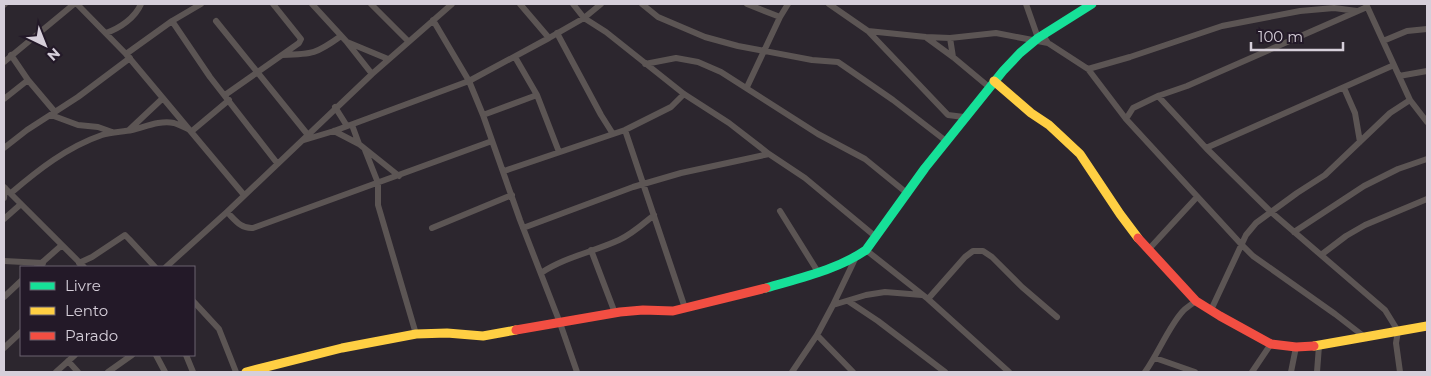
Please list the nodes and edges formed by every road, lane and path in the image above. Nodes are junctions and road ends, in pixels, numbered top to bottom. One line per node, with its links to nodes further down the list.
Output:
1 (76, 4): 26 (street); 37 (street)
2 (141, 4): 26 (street)
3 (201, 4): 22 (street)
4 (273, 4): 36 (street)
5 (312, 4): 31 (street)
6 (371, 4): 33 (street)
7 (452, 4): 21 (street)
8 (520, 4): 28 (street)
9 (573, 4): 20 (street)
10 (601, 4): 20 (street)
11 (642, 4): 35 (street)
12 (747, 4): 19 (street)
13 (788, 4): 19 (street)
14 (830, 4): 25 (street)
15 (1026, 4): 32 (street)
16 (1092, 4): 32 (street)
17 (1367, 5): 18 (street); 34 (street)
18 (1357, 11): 45 (street); 57 (street)
19 (780, 17): 35 (street)
20 (584, 18): 27 (street); 43 (street)
21 (433, 20): 33 (street); 51 (street)
22 (172, 21): 38 (street); 59 (street)
23 (216, 21): 47 (street)
24 (1427, 29): 34 (street)
25 (868, 31): 29 (street); 68 (street)
26 (106, 32): 38 (street)
27 (557, 33): 28 (street); 76 (street)
28 (549, 38): 39 (street)
29 (926, 38): 30 (street); 40 (street)
30 (950, 38): 32 (street); 40 (street)
31 (343, 39): 36 (street); 41 (street); 48 (street)
32 (1041, 39): 45 (street); 52 (street)
33 (408, 41): 41 (street)
34 (1383, 41): 44 (street)
35 (764, 50): 53 (street); 80 (street)
36 (281, 55): 47 (street)
37 (11, 56): 42 (street); 50 (street)
38 (128, 56): 58 (street); 65 (street)
39 (515, 57): 51 (street); 56 (street)
40 (953, 57): 52 (street)
41 (388, 59): 48 (street)
42 (4, 62)
43 (645, 64): 53 (street); 55 (street)
44 (1394, 64): 49 (street); 54 (street)
45 (1088, 68): 63 (street)
46 (1427, 70): 49 (street)
47 (257, 71): 59 (street); 77 (street)
48 (372, 74): 62 (street)
49 (1399, 76): 61 (street)
50 (28, 80): 60 (street); 65 (street)
51 (469, 81): 66 (street); 70 (street)
52 (992, 84): 68 (street); 116 (street)
53 (747, 87): 96 (street)
54 (1344, 88): 81 (street); 84 (street)
55 (684, 94): 72 (street); 87 (street)
56 (537, 95): 66 (street); 86 (street)
57 (1158, 96): 64 (street); 84 (street)
58 (162, 98): 71 (street); 73 (street)
59 (227, 98): 73 (street); 89 (street)
60 (4, 99)
61 (1410, 100): 69 (street); 81 (street)
62 (335, 107): 70 (street); 77 (street)
63 (1117, 108): 64 (street); 67 (street)
64 (1134, 108): 67 (street)
65 (53, 114): 75 (street); 83 (street)
66 (483, 115): 79 (street)
67 (1126, 119): 99 (street)
68 (961, 121): 80 (street)
69 (1427, 122)
70 (349, 125): 74 (street); 82 (street)
71 (128, 130): 73 (street); 75 (street)
72 (625, 130): 76 (street); 93 (street)
73 (192, 131): 97 (street)
74 (334, 131): 78 (street); 82 (street)
75 (114, 132): 95 (street)
76 (613, 134): 86 (street)
77 (308, 135): 78 (street)
78 (302, 140): 89 (street)
79 (492, 141): 90 (street); 91 (street)
80 (946, 141): 96 (street)
81 (1360, 142): 105 (street)
82 (359, 144): 85 (street)
83 (4, 148)
84 (1206, 148): 105 (street)
85 (366, 150): 91 (street); 92 (street)
86 (559, 152): 90 (street)
87 (769, 154): 93 (street); 111 (street)
88 (1427, 159): 110 (street)
89 (277, 163): 97 (street)
90 (504, 171): 98 (street)
91 (398, 176): 92 (street)
92 (378, 183): 104 (street); 142 (street)
93 (642, 184): 106 (street); 109 (street)
94 (4, 187): 95 (street); 100 (street)
95 (11, 193): 102 (street)
96 (908, 194): 111 (street)
97 (244, 195): 104 (street)
98 (512, 195): 108 (street); 109 (street)
99 (1197, 197): 112 (street); 116 (street)
100 (4, 198)
101 (1427, 199): 117 (street)
102 (21, 204): 107 (street); 113 (street)
103 (780, 211): 124 (street)
104 (227, 212): 123 (street)
105 (1271, 212): 110 (street); 112 (street)
106 (654, 215): 114 (street); 134 (street)
107 (4, 219)
108 (432, 228)
109 (523, 228): 125 (street)
110 (1294, 232): 117 (street)
111 (876, 237): 115 (street)
112 (1241, 244): 135 (street); 144 (street)
113 (62, 245): 120 (street); 121 (street)
114 (591, 250): 125 (street); 136 (street)
115 (866, 250): 118 (street); 127 (street)
116 (1149, 250): 131 (street)
117 (1321, 255): 140 (street)
118 (856, 257): 124 (street); 133 (street)
119 (4, 260): 120 (street)
120 (40, 265)
121 (81, 265): 122 (street)
122 (154, 266)
123 (169, 266)
124 (818, 272): 134 (street)
125 (540, 273): 138 (street)
126 (20, 283): 128 (street)
127 (922, 295): 129 (street); 130 (street)
128 (4, 298)
129 (928, 299): 137 (street); 166 (street)
130 (848, 301): 133 (street); 165 (street)
131 (1196, 301): 135 (street); 153 (street)
132 (195, 305): 160 (street)
133 (833, 305): 143 (street)
134 (685, 308): 136 (street)
135 (1210, 310): 145 (street)
136 (615, 313): 138 (street)
137 (1057, 317)
138 (560, 323): 142 (street); 162 (street)
139 (1427, 326): 140 (street)
140 (1398, 331): 144 (street); 172 (street)
141 (20, 333): 148 (street)
142 (416, 334): 161 (street)
143 (817, 335): 163 (street); 164 (street)
144 (1366, 338): 146 (street)
145 (1271, 344): 147 (street); 169 (street)
146 (1319, 346): 147 (street); 171 (street)
147 (1296, 347): 170 (street)
148 (4, 348)
149 (74, 356): 154 (street)
150 (131, 356): 157 (street)
151 (157, 356): 158 (street)
152 (186, 356): 159 (street)
153 (1155, 358): 167 (street); 168 (street)
154 (68, 361): 155 (street); 156 (street)
155 (56, 372)
156 (78, 372)
157 (108, 372)
158 (165, 372)
159 (193, 372)
160 (236, 372)
161 (246, 372)
162 (577, 372)
163 (792, 372)
164 (854, 372)
165 (945, 372)
166 (1009, 372)
167 (1145, 372)
168 (1195, 372)
169 (1252, 372)
170 (1291, 372)
171 (1317, 372)
172 (1400, 372)

